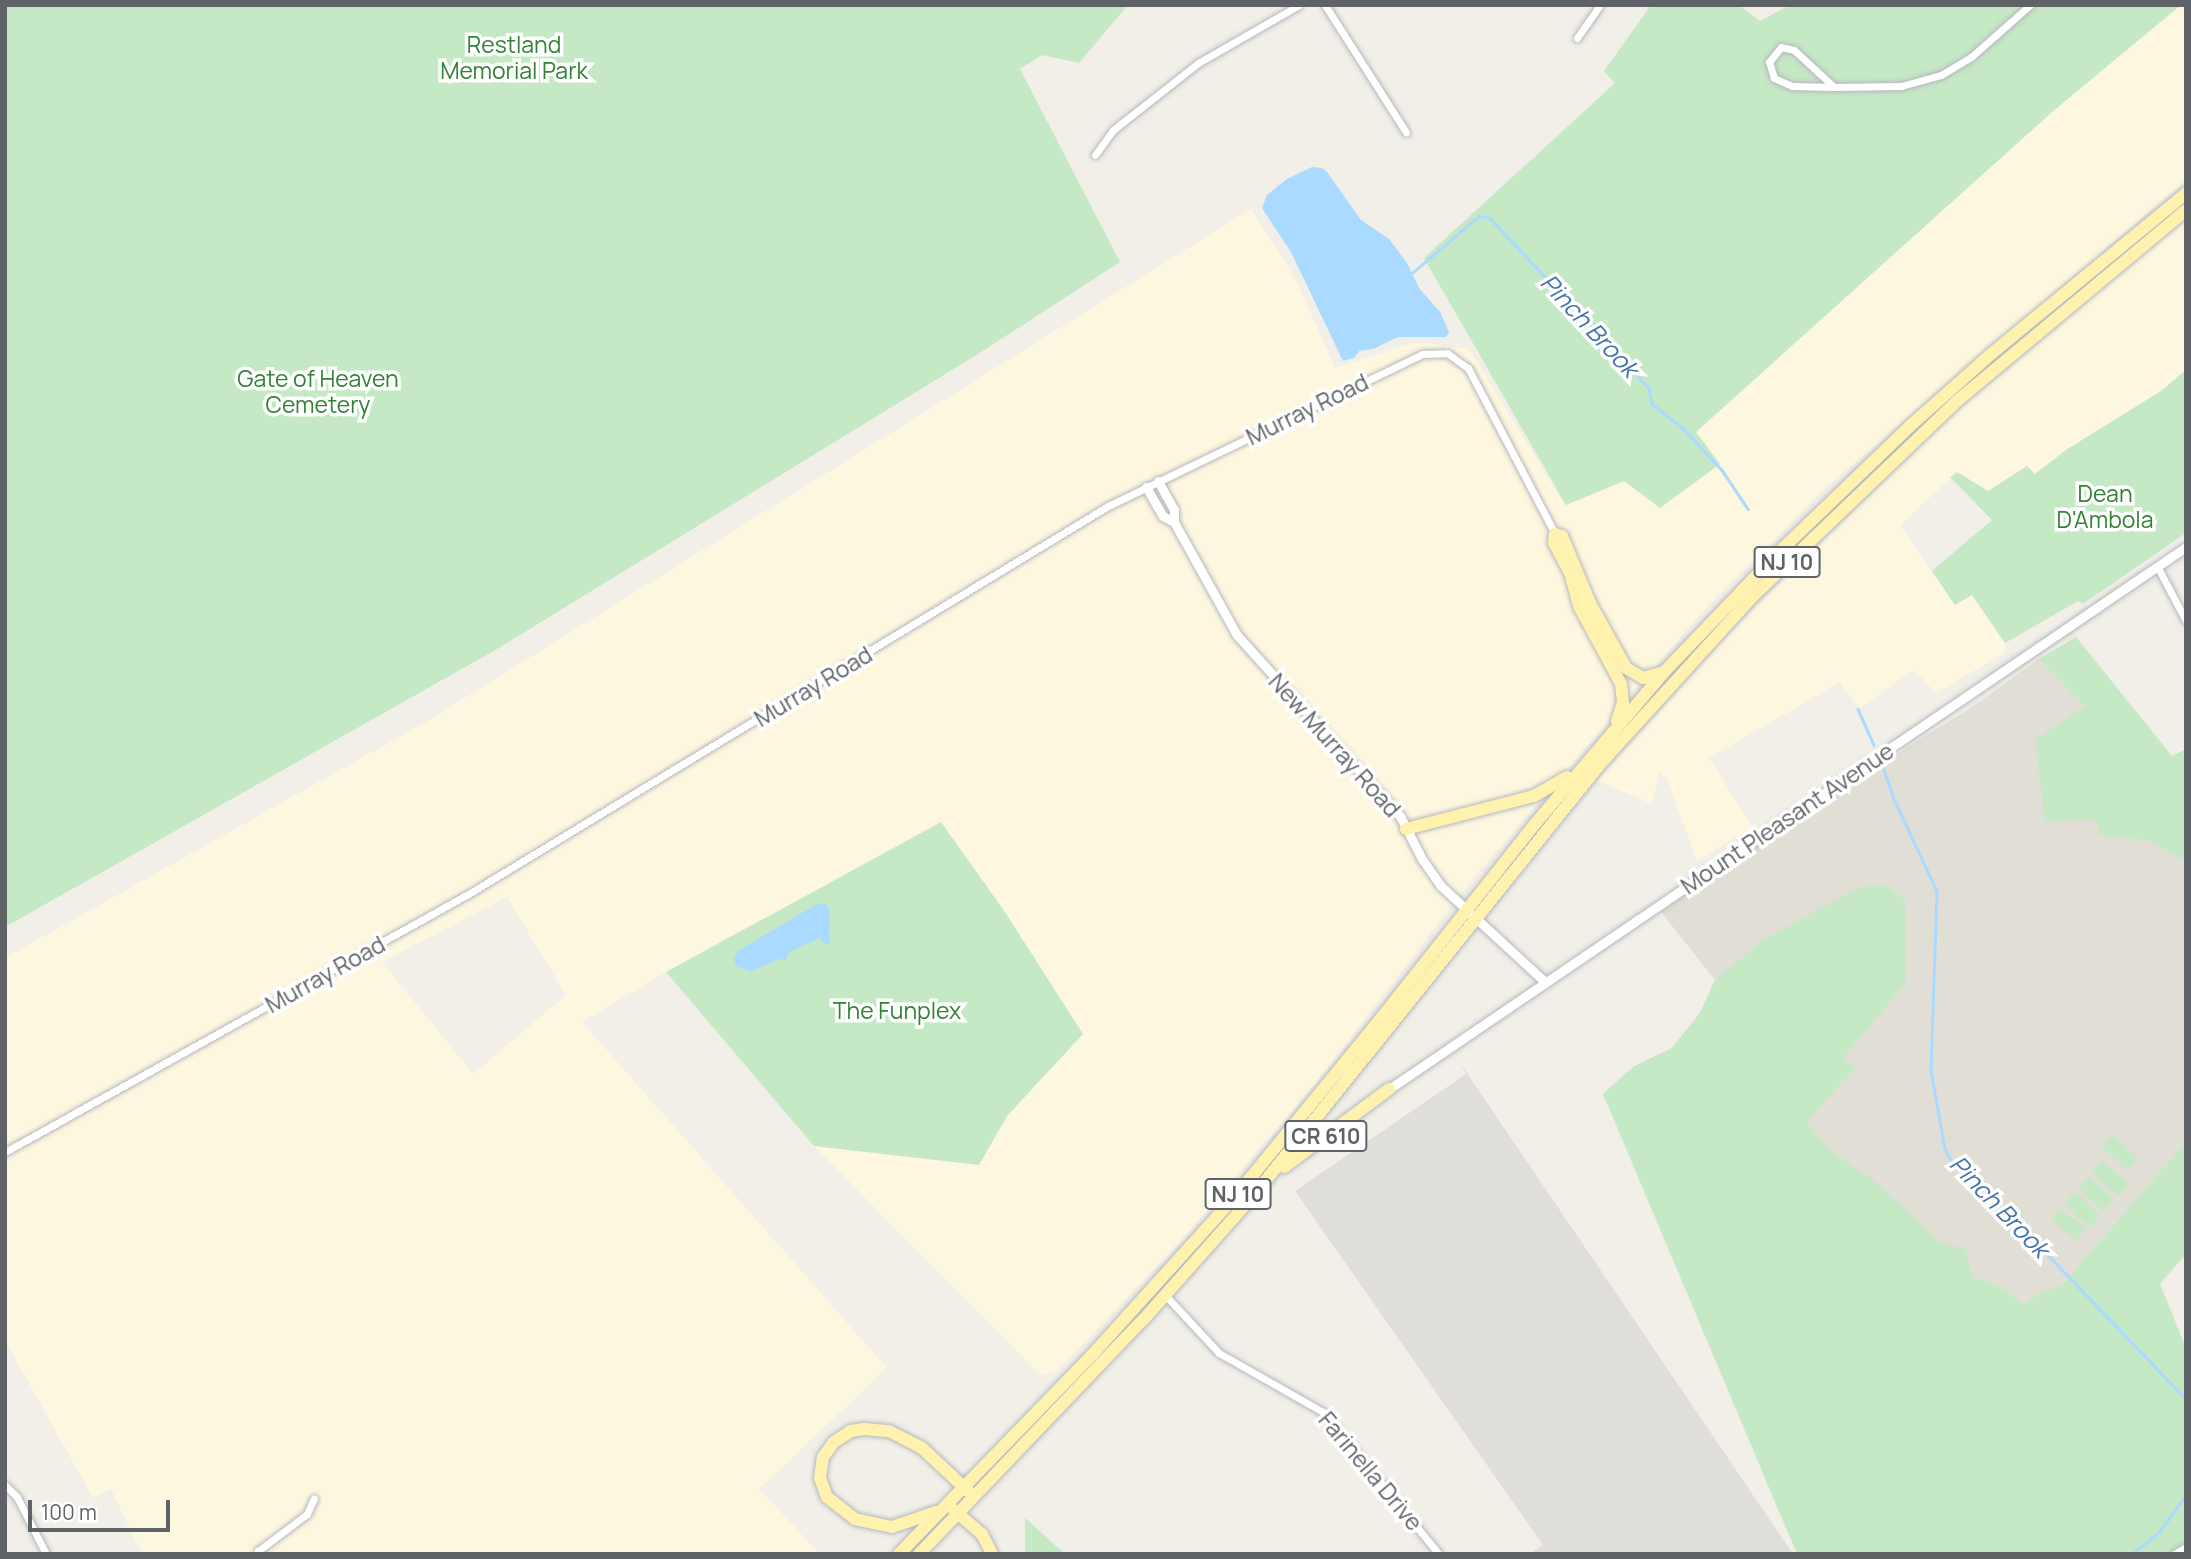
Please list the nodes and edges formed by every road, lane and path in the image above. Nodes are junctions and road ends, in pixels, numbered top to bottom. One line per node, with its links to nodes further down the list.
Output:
1 (1299, 5): 8 (street)
2 (1325, 5): 7 (street)
3 (1600, 5): 5 (street)
4 (2030, 5): 6 (street)
5 (1577, 38)
6 (1834, 87): 6 (street)
7 (1406, 132)
8 (1096, 155)
9 (2186, 193): 18 (main road, NJ 10)
10 (2186, 210): 22 (main road, NJ 10)
11 (1158, 481): 12 (street, Murray Road); 13 (street, New Murray Road); 14 (street, Murray Road)
12 (1146, 486): 13 (street, New Murray Road); 25 (street, Murray Road)
13 (1174, 522): 21 (street, New Murray Road)
14 (1555, 534): 18 (main road); 19 (main road)
15 (2186, 547): 16 (street, Mount Pleasant Avenue / CR 610)
16 (2157, 566): 17 (street); 23 (street, Mount Pleasant Avenue / CR 610)
17 (2186, 621)
18 (1664, 672): 19 (main road, NJ 10)
19 (1615, 727): 20 (main road, NJ 10)
20 (1588, 758): 21 (main road); 22 (main road, NJ 10)
21 (1406, 829): 22 (street, New Murray Road)
22 (1471, 914): 23 (street, New Murray Road); 26 (main road, NJ 10); 29 (main road, NJ 10)
23 (1545, 982): 24 (street, Mount Pleasant Avenue / CR 610)
24 (1388, 1089): 26 (main road, CR 610)
25 (5, 1152)
26 (1264, 1182): 27 (main road, NJ 10)
27 (1165, 1295): 29 (main road, NJ 10); 39 (street, Farinella Drive)
28 (5, 1485): 34 (street)
29 (969, 1492): 31 (main road, NJ 10); 31 (main road); 32 (main road, NJ 10)
30 (314, 1498): 35 (street)
31 (942, 1510): 32 (main road); 36 (main road, NJ 10)
32 (959, 1513): 37 (main road, NJ 10); 38 (main road)
33 (2186, 1547): 40 (street)
34 (46, 1554)
35 (260, 1554)
36 (899, 1554)
37 (919, 1554)
38 (992, 1554)
39 (1439, 1554)
40 (2174, 1554)

